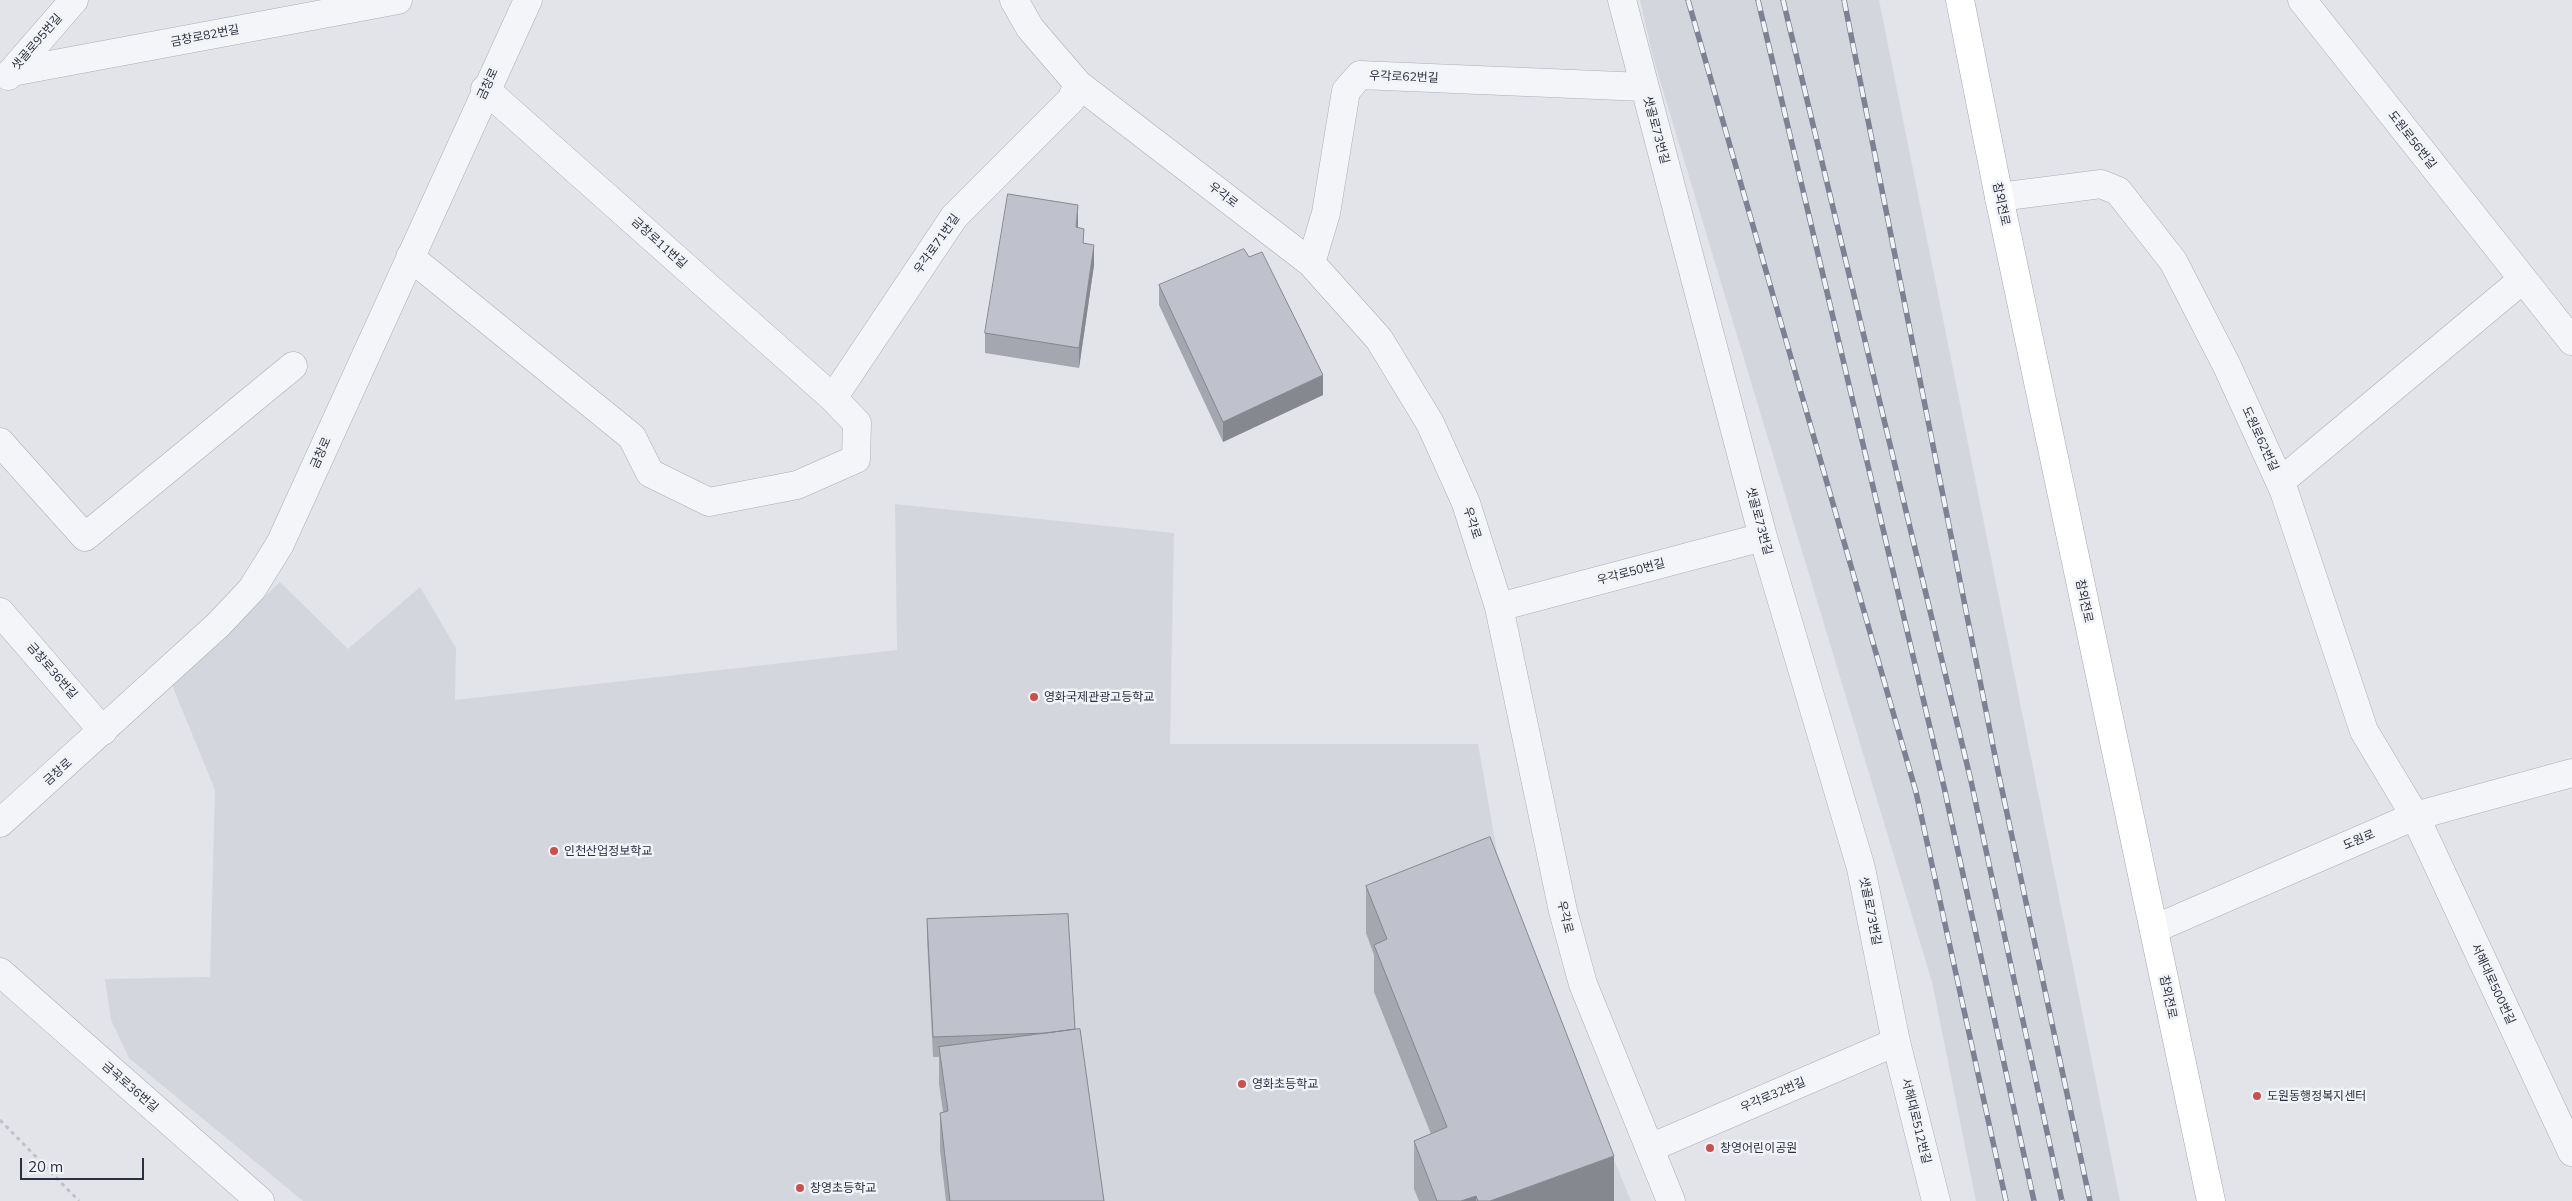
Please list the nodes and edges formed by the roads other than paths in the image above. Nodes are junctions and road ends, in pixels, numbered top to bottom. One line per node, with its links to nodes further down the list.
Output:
1 (74, 0): 8 (street, 샛골로95번길)
2 (398, 0): 8 (street, 금창로82번길)
3 (528, 0): 11 (street, 금창로)
4 (1014, 0): 9 (street, 우각로)
5 (1622, 0): 10 (street, 샛골로73번길)
6 (1960, 0): 12 (main road, 참외전로)
7 (2302, 0): 15 (street, 도원로56번길)
8 (6, 78)
9 (1078, 84): 14 (street, 우각로); 18 (street, 우각로71번길)
10 (1644, 86): 14 (street, 우각로62번길); 21 (street, 샛골로73번길)
11 (485, 89): 13 (street, 금창로); 18 (street, 금창로11번길)
12 (1999, 197): 20 (street, 도원로62번길); 28 (main road, 참외전로)
13 (410, 257): 18 (street, 금창로11번길); 24 (street, 금창로)
14 (1311, 263): 22 (street, 우각로)
15 (2522, 280): 16 (street, 도원로56번길); 20 (street)
16 (2572, 341)
17 (293, 366): 19 (street)
18 (833, 398)
19 (0, 442)
20 (2280, 482): 26 (street, 도원로62번길)
21 (1763, 537): 22 (street, 우각로50번길); 30 (street, 샛골로73번길)
22 (1499, 607): 31 (street, 우각로)
23 (0, 612): 24 (street, 금창로36번길)
24 (103, 731): 27 (street, 금창로)
25 (2572, 773): 26 (street, 도원로)
26 (2415, 816): 28 (street, 도원로); 32 (street, 서해대로500번길)
27 (0, 823)
28 (2154, 929): 36 (main road, 참외전로)
29 (0, 972): 33 (street, 금곡로36번길)
30 (1896, 1042): 31 (street, 우각로32번길); 35 (street, 서해대로512번길)
31 (1650, 1148): 34 (street, 우각로)
32 (2572, 1152)
33 (260, 1201)
34 (1671, 1201)
35 (1936, 1201)
36 (2211, 1201)

